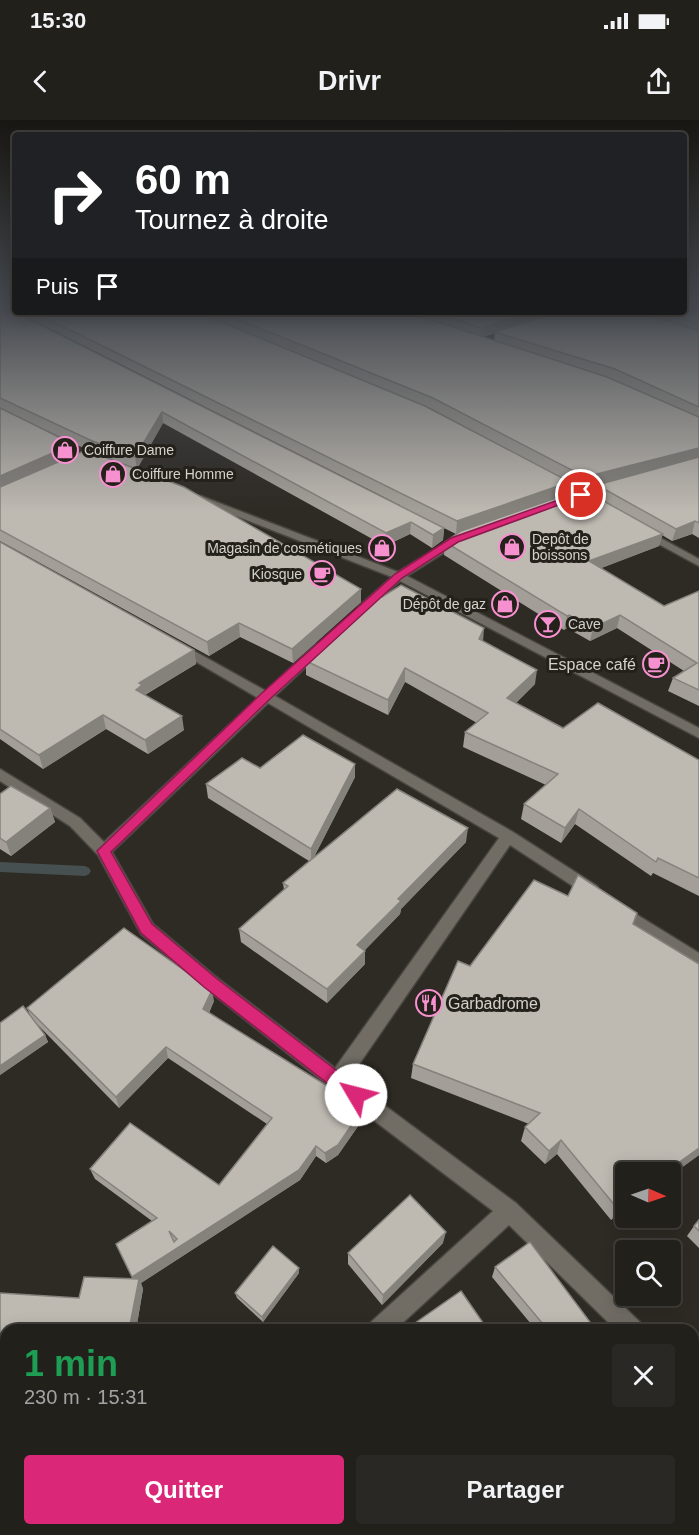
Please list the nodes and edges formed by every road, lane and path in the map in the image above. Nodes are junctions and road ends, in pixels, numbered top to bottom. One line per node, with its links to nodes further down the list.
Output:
1 (540, 473): 3 (street)
2 (188, 494): 9 (street)
3 (601, 507)
4 (630, 524): 8 (street)
5 (476, 532): 7 (street)
6 (444, 535): 7 (street)
7 (455, 540): 9 (street)
8 (699, 563)
9 (399, 576): 10 (street); 14 (street)
10 (355, 616)
11 (164, 638): 13 (street)
12 (328, 640): 13 (street)
13 (267, 696): 16 (street); 17 (street)
14 (699, 734)
15 (0, 774): 17 (street)
16 (508, 836): 18 (street); 19 (street)
17 (104, 851): 19 (street)
18 (699, 962)
19 (337, 1081): 20 (street)
20 (509, 1210): 21 (street); 22 (street)
21 (385, 1324)
22 (626, 1324)

